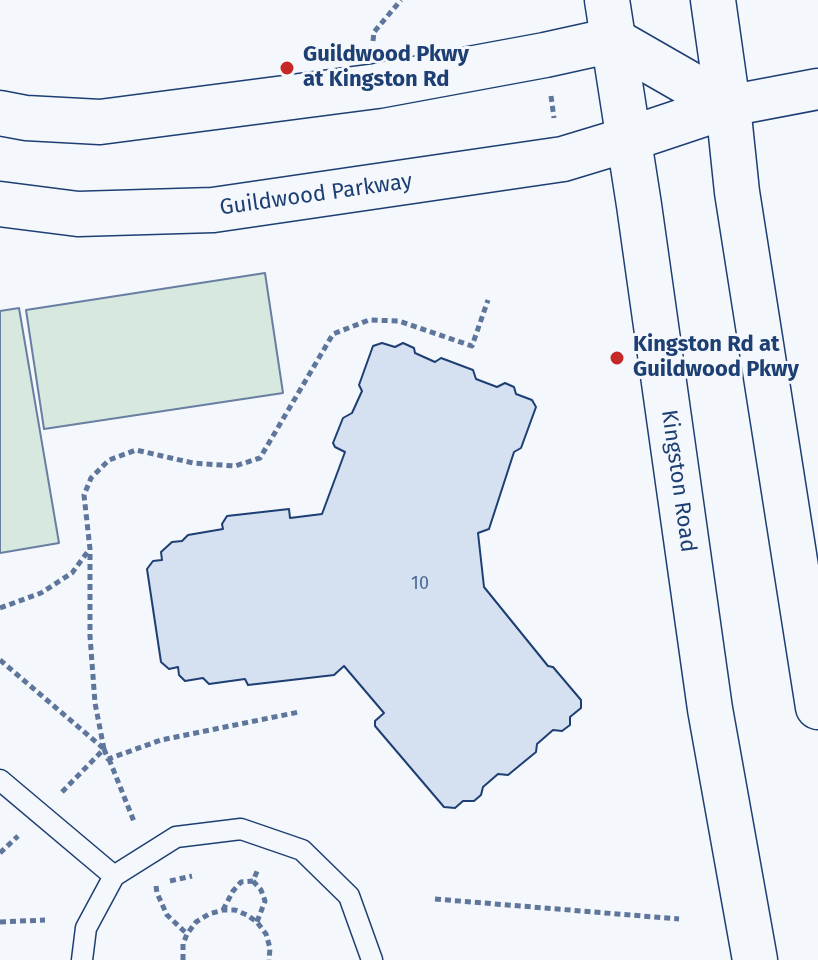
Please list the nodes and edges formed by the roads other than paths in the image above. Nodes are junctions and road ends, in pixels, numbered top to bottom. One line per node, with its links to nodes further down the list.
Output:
1 (713, 0): 4 (main road)
2 (610, 20): 4 (main road); 5 (main road); 6 (main road, Kingston Road)
3 (818, 89): 4 (street)
4 (728, 106): 6 (main road, Guildwood Parkway); 8 (main road)
5 (0, 113)
6 (629, 139): 7 (main road, Guildwood Parkway); 13 (main road, Kingston Road)
7 (0, 204)
8 (818, 707)
9 (0, 780): 10 (lane)
10 (114, 876): 11 (lane); 12 (lane)
11 (82, 960)
12 (372, 960)
13 (755, 960)

